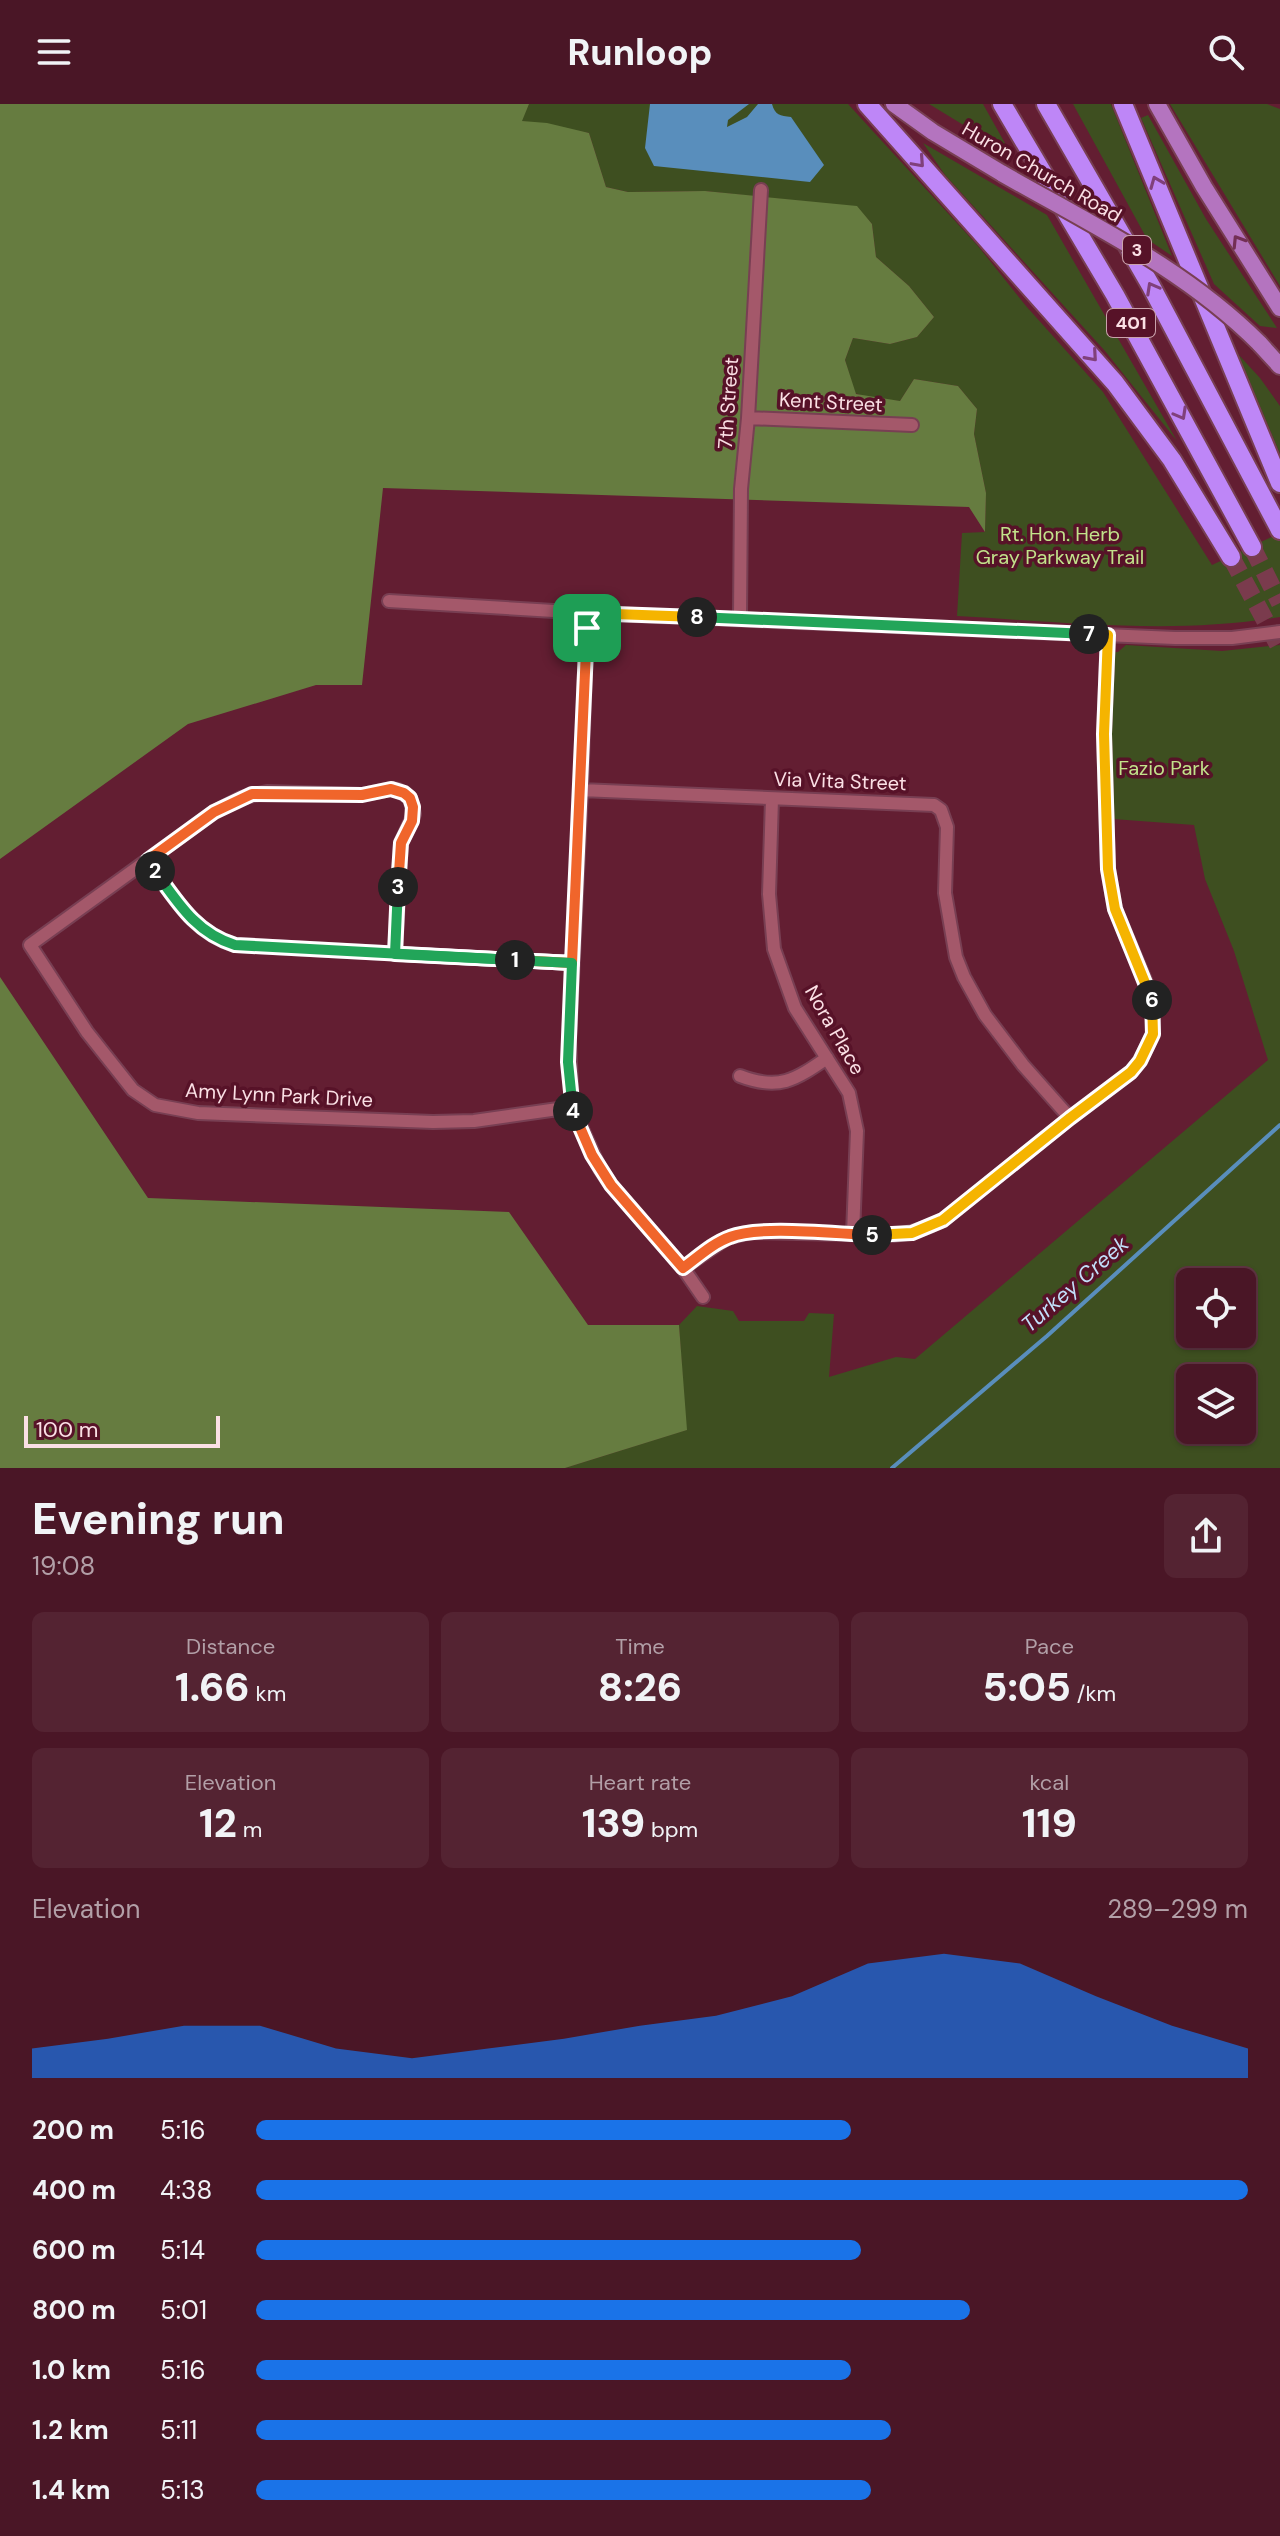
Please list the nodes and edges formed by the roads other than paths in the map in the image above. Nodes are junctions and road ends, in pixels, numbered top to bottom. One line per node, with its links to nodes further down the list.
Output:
1 (867, 104): 15 (highway, one-way to 15)
2 (894, 104): 9 (main road, Huron Church Road / 3, bridge)
3 (1002, 104): 14 (highway, 401, one-way to 14)
4 (1046, 104): 13 (highway, 401, one-way to 4)
5 (1123, 104): 12 (highway, one-way to 5)
6 (1157, 104): 8 (main road, one-way to 6)
7 (761, 190): 10 (street, 7th Street)
8 (1280, 308)
9 (1280, 366)
10 (748, 418): 11 (street, Kent Street); 18 (street, 7th Street)
11 (912, 425)
12 (1280, 483)
13 (1280, 530)
14 (1252, 547)
15 (1231, 557)
16 (389, 601): 17 (street)
17 (587, 613): 18 (street); 21 (street)
18 (740, 618): 20 (street)
19 (1280, 632): 20 (street)
20 (1108, 635): 29 (street)
21 (581, 790): 22 (street, Via Vita Street); 25 (street)
22 (772, 799): 26 (street, Nora Place); 29 (street, Via Vita Street)
23 (148, 860): 24 (street); 24 (street, Amy Lynn Park Drive); 28 (street, Amy Lynn Park Drive)
24 (395, 954): 25 (street)
25 (572, 963): 28 (street)
26 (827, 1058): 27 (street); 30 (street, Nora Place)
27 (740, 1076)
28 (572, 1107): 31 (street)
29 (1070, 1118): 30 (street)
30 (853, 1234): 31 (street)
31 (683, 1268): 32 (street)
32 (703, 1297)

